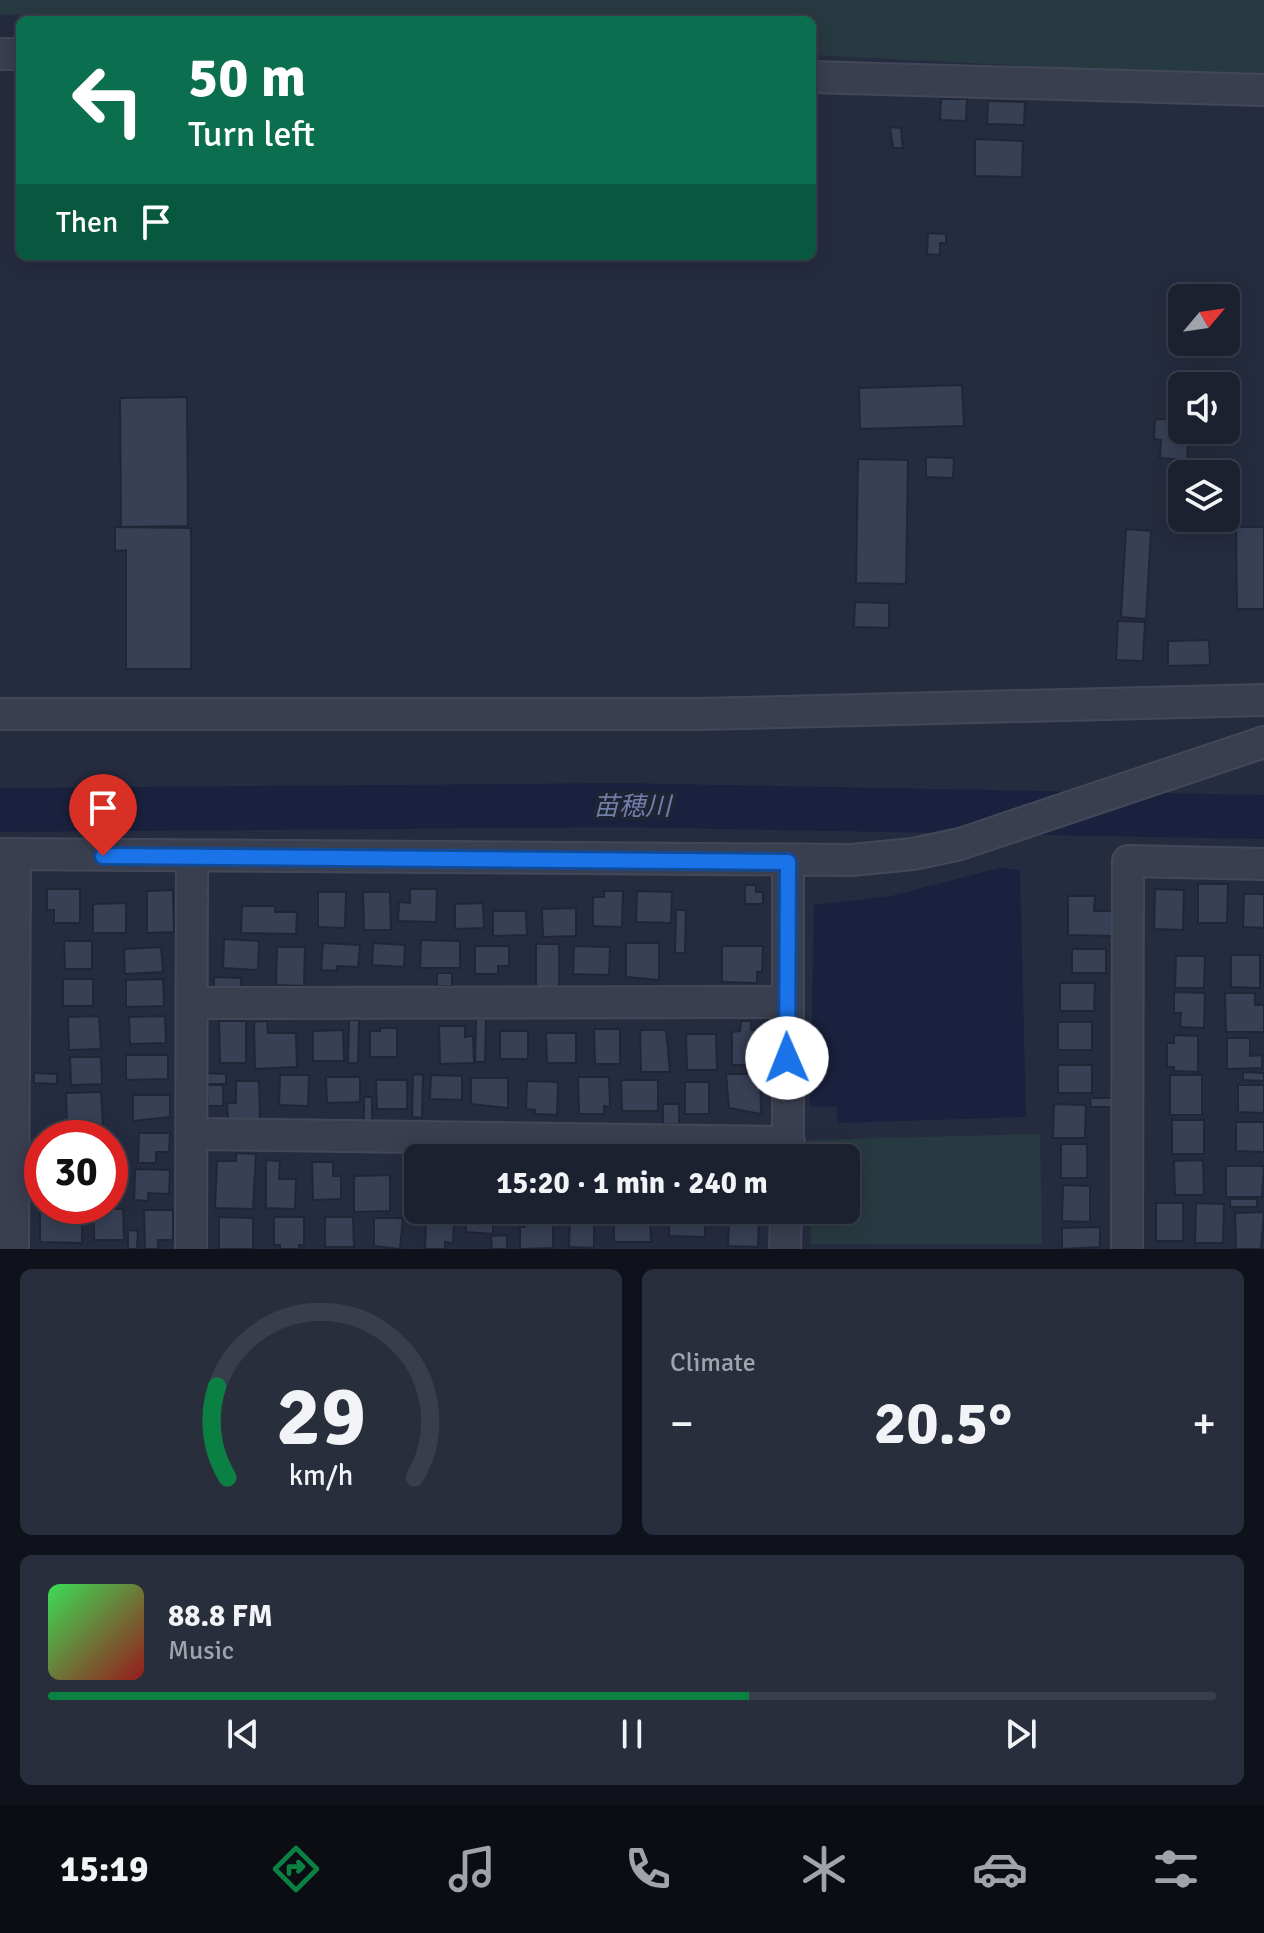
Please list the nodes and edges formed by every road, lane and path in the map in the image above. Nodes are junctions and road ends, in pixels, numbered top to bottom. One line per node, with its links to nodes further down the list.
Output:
1 (816, 77): 2 (street)
2 (1264, 90)
3 (1264, 700): 4 (street)
4 (0, 714)
5 (1264, 742): 8 (street)
6 (8, 854): 7 (street); 10 (street)
7 (192, 857): 8 (street); 12 (street)
8 (788, 862): 11 (street)
9 (1264, 864): 21 (street)
10 (7, 989): 13 (street)
11 (786, 1002): 12 (street); 16 (street)
12 (193, 1003): 14 (street)
13 (7, 1124): 18 (street)
14 (193, 1134): 15 (street); 19 (street)
15 (565, 1144)
16 (788, 1144)
17 (786, 1224): 20 (street)
18 (13, 1249)
19 (191, 1249)
20 (785, 1249)
21 (1127, 1249)

